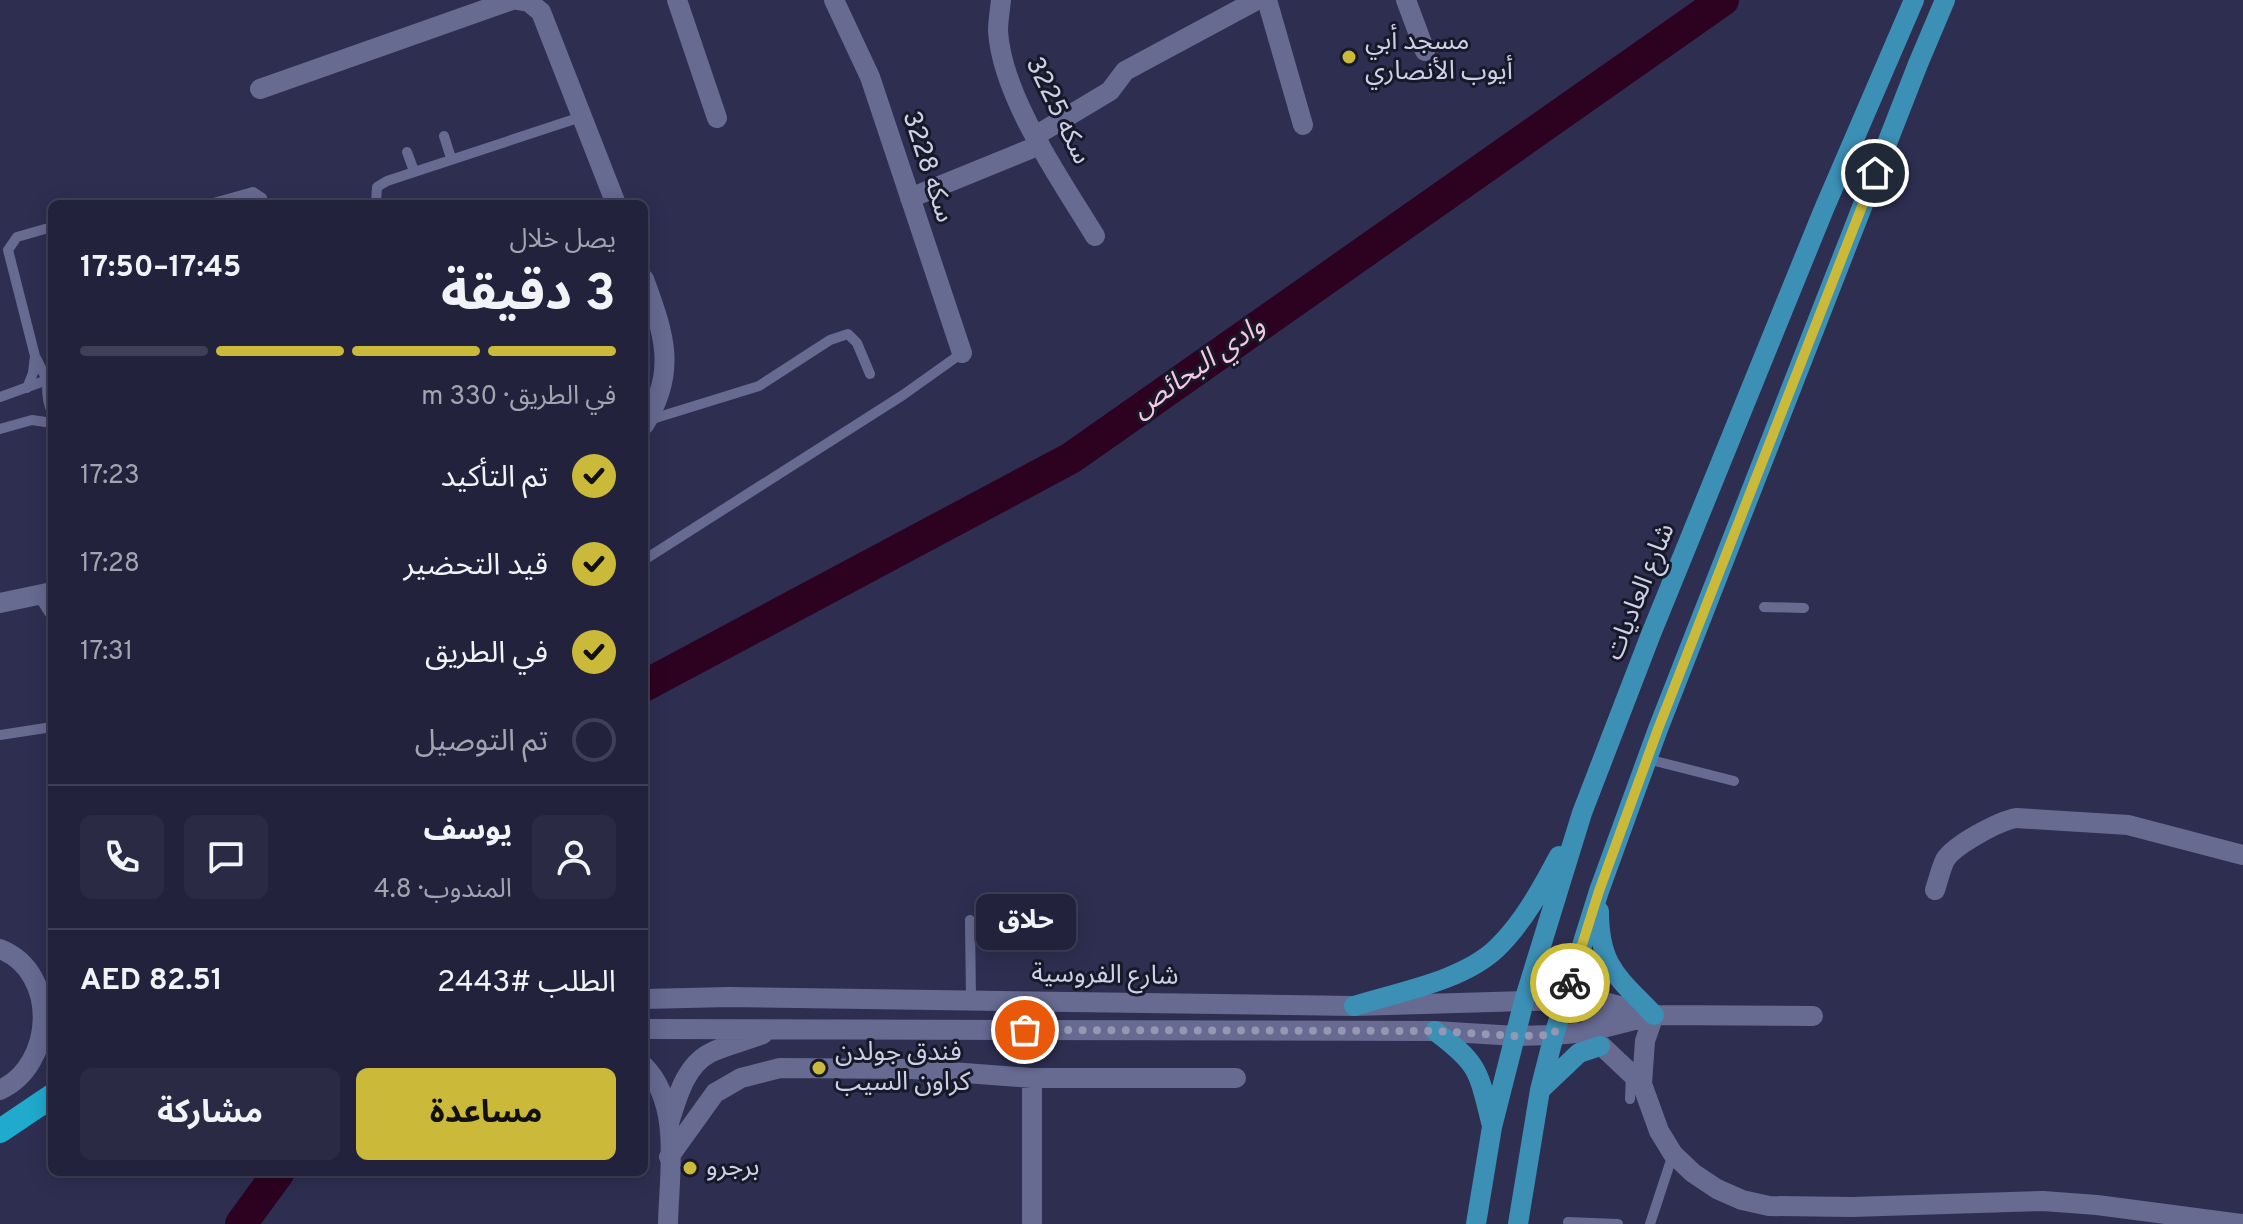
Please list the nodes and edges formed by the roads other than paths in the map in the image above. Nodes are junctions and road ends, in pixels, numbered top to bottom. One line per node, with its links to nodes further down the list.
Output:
1 (514, 0): 11 (street); 12 (street)
2 (677, 0): 13 (street)
3 (834, 0): 20 (street, سكه 3228)
4 (1001, 0): 16 (street, سكه 3225)
5 (1257, 0): 16 (street)
6 (1267, 0): 14 (street)
7 (1406, 0): 10 (street)
8 (1914, 0): 49 (main road, شارع العاديات)
9 (1945, 0): 47 (main road)
10 (1425, 51)
11 (260, 89)
12 (584, 116): 18 (lane); 24 (street)
13 (717, 118)
14 (1303, 125)
15 (444, 136): 18 (lane)
16 (1037, 140): 20 (street); 26 (street, سكه 3225)
17 (407, 152): 19 (lane)
18 (451, 158): 19 (lane)
19 (414, 171): 23 (lane)
20 (910, 198): 28 (street, سكه 3228)
21 (233, 200): 22 (lane)
22 (263, 200)
23 (376, 200)
24 (609, 200)
25 (48, 228): 29 (lane)
26 (1095, 236)
27 (648, 291): 36 (street)
28 (962, 353): 40 (lane)
29 (35, 356): 32 (lane); 33 (lane)
30 (870, 374): 38 (lane)
31 (48, 377): 32 (lane)
32 (47, 380): 33 (lane); 35 (lane)
33 (27, 388): 34 (lane)
34 (0, 397)
35 (48, 403)
36 (648, 417)
37 (48, 422): 39 (lane)
38 (648, 422)
39 (0, 429)
40 (648, 557)
41 (45, 594): 42 (street)
42 (0, 603)
43 (1764, 607): 44 (lane)
44 (1804, 608)
45 (48, 728): 46 (lane)
46 (0, 735)
47 (1647, 759): 48 (lane); 52 (main road)
48 (1734, 781)
49 (1582, 813): 60 (main road, شارع العاديات); 61 (main road)
50 (2243, 855): 51 (street)
51 (1935, 890)
52 (1599, 891): 59 (main road); 63 (main road)
53 (970, 920): 58 (lane)
54 (2, 945): 55 (street)
55 (26, 969): 56 (street); 72 (street)
56 (48, 982)
57 (648, 999): 58 (street, شارع الفروسية)
58 (971, 1000): 61 (street, شارع الفروسية)
59 (1565, 1000): 60 (street, شارع الفروسية); 62 (street, شارع الفروسية); 68 (main road)
60 (1524, 1001): 61 (street, شارع الفروسية); 69 (main road, شارع العاديات)
61 (1354, 1006)
62 (1617, 1006): 63 (street, شارع الفروسية); 70 (street)
63 (1654, 1015): 64 (street); 70 (street, شارع الفروسية); 76 (street)
64 (1813, 1016)
65 (648, 1029): 66 (street, شارع الفروسية)
66 (773, 1030): 67 (street, شارع الفروسية); 80 (street)
67 (1435, 1031): 69 (street, شارع الفروسية); 81 (main road)
68 (1554, 1035): 69 (street, شارع الفروسية); 70 (street, شارع الفروسية); 78 (main road)
69 (1516, 1036): 81 (main road, شارع العاديات)
70 (1593, 1039): 76 (street); 78 (main road)
71 (48, 1054): 72 (street)
72 (29, 1067): 77 (street)
73 (648, 1070): 80 (street)
74 (1032, 1078): 75 (street); 84 (street); 87 (street)
75 (1236, 1078)
76 (1634, 1085): 83 (street)
77 (0, 1090)
78 (1540, 1090): 89 (main road)
79 (48, 1099): 82 (highway)
80 (669, 1123): 84 (street)
81 (1492, 1127): 88 (main road, شارع العاديات)
82 (0, 1131)
83 (1673, 1154): 91 (lane); 92 (street)
84 (669, 1157): 86 (street)
85 (1568, 1222): 90 (lane)
86 (668, 1224)
87 (1032, 1224)
88 (1476, 1224)
89 (1518, 1224)
90 (1618, 1224)
91 (1650, 1224)
92 (2241, 1224)

